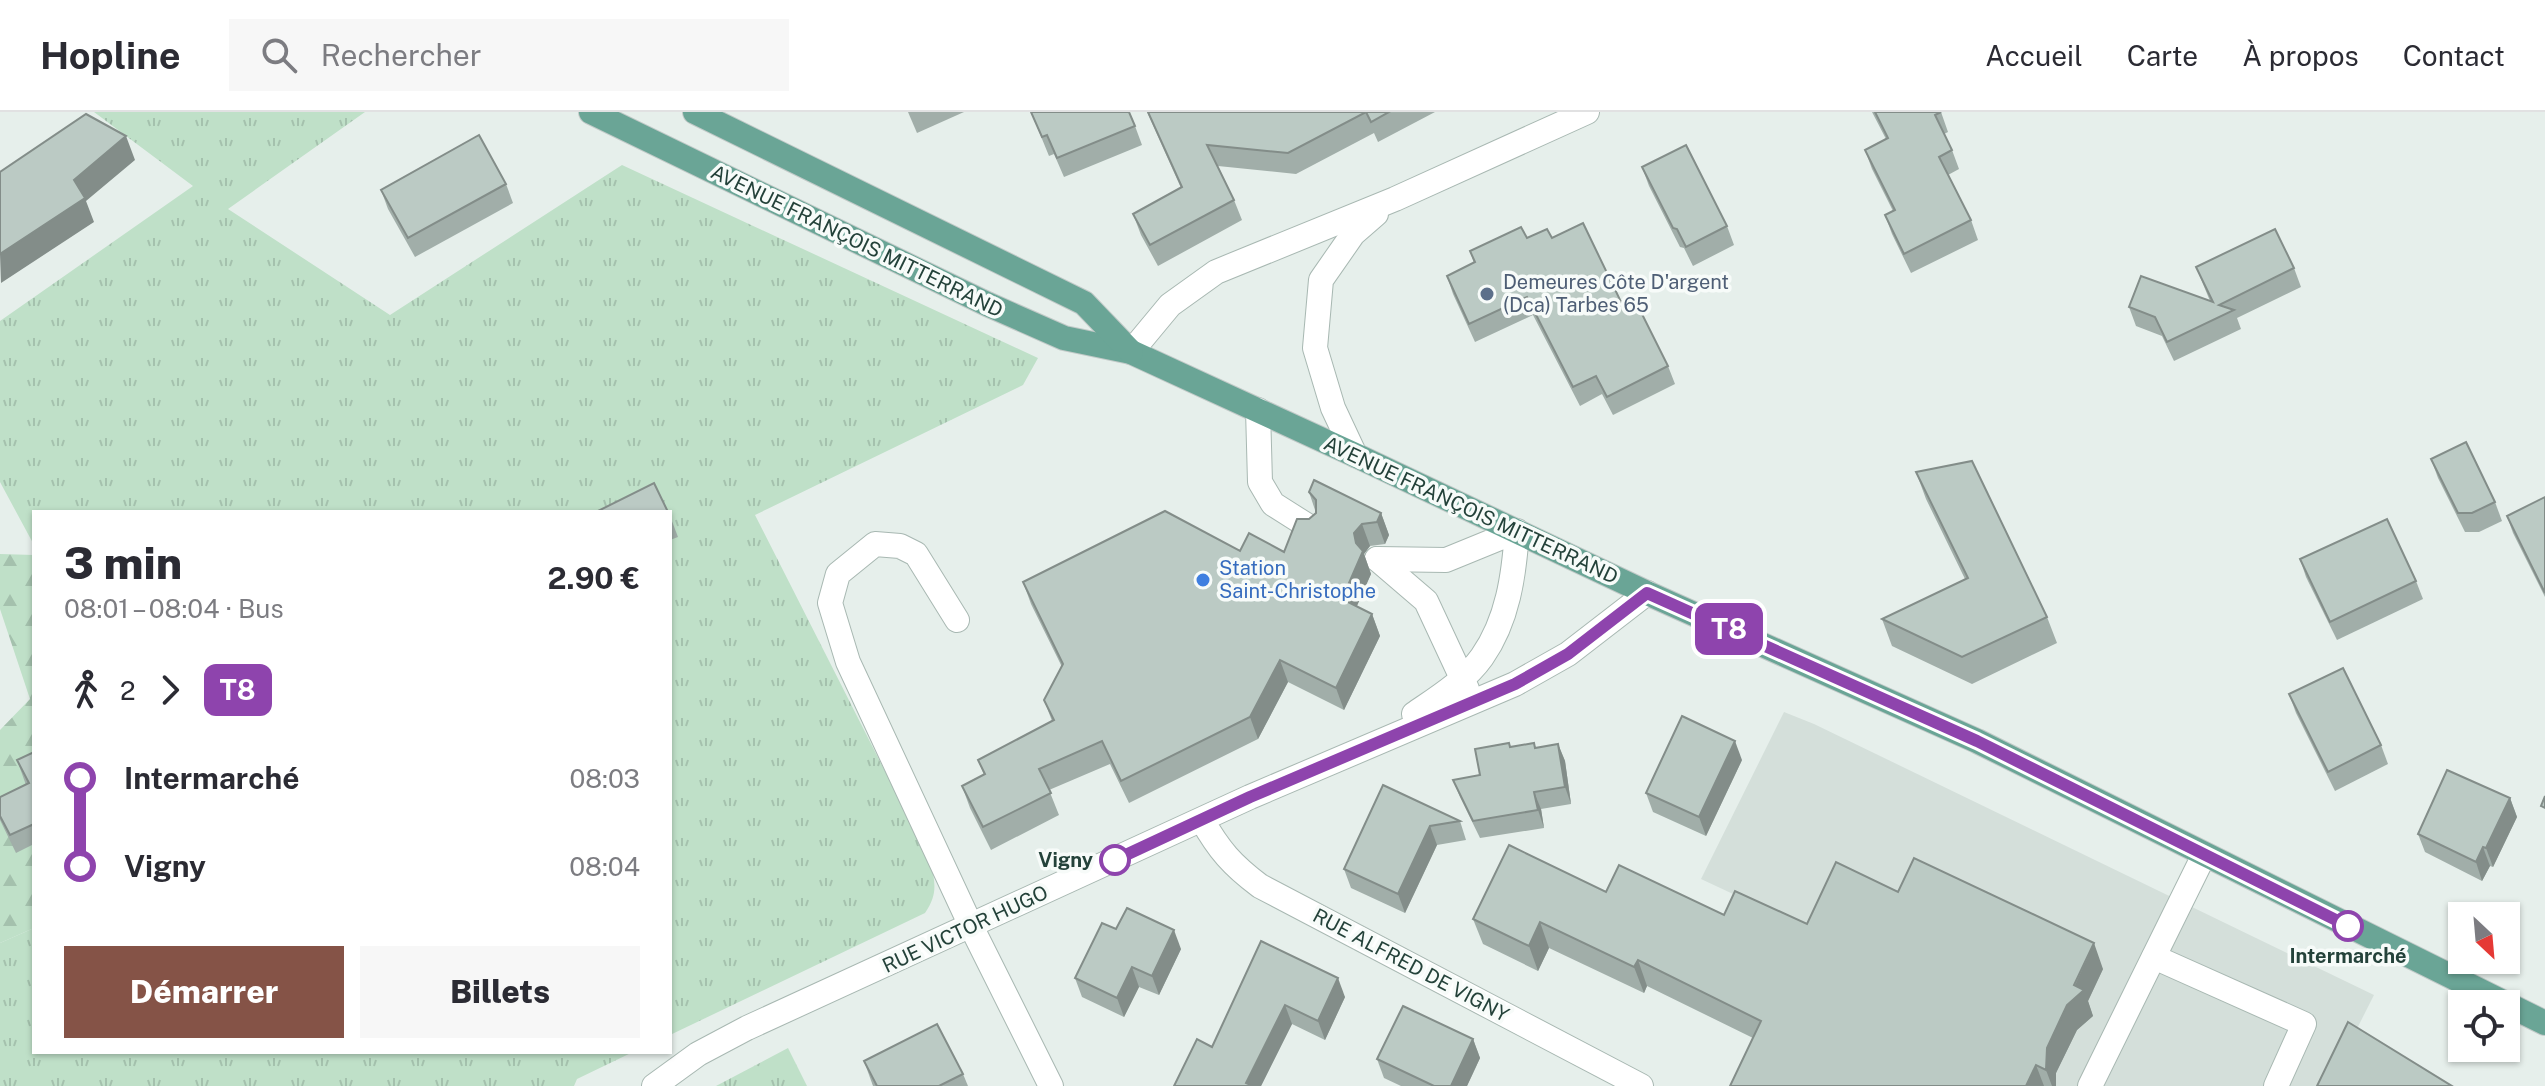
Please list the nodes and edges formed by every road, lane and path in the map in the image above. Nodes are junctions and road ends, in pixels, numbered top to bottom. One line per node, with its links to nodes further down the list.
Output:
1 (591, 112): 5 (main road, AVENUE FRANÇOIS MITTERRAND)
2 (695, 112): 5 (main road, AVENUE FRANÇOIS MITTERRAND)
3 (1587, 112): 4 (street)
4 (1395, 199): 5 (street); 7 (street)
5 (1131, 352): 6 (main road, AVENUE FRANÇOIS MITTERRAND)
6 (1258, 410): 7 (main road, AVENUE FRANÇOIS MITTERRAND); 8 (street)
7 (1355, 455): 9 (main road, AVENUE FRANÇOIS MITTERRAND)
8 (1311, 528)
9 (1517, 531): 10 (main road, AVENUE FRANÇOIS MITTERRAND); 12 (street, RUE VICTOR HUGO); 12 (street)
10 (1647, 593): 13 (street, RUE VICTOR HUGO); 16 (main road, AVENUE FRANÇOIS MITTERRAND)
11 (957, 620): 17 (street)
12 (1461, 677): 13 (street); 14 (street, RUE VICTOR HUGO)
13 (1473, 701): 14 (street, RUE VICTOR HUGO)
14 (1369, 745): 15 (street, RUE VICTOR HUGO)
15 (1202, 820): 17 (street, RUE VICTOR HUGO); 22 (street, RUE ALFRED DE VIGNY)
16 (2204, 855): 18 (street); 19 (main road, AVENUE FRANÇOIS MITTERRAND)
17 (971, 926): 20 (street, RUE VICTOR HUGO); 21 (street)
18 (2154, 957): 23 (street); 24 (street)
19 (2545, 1023)
20 (654, 1086)
21 (1051, 1086)
22 (1641, 1086)
23 (2090, 1086)
24 (2276, 1086)

